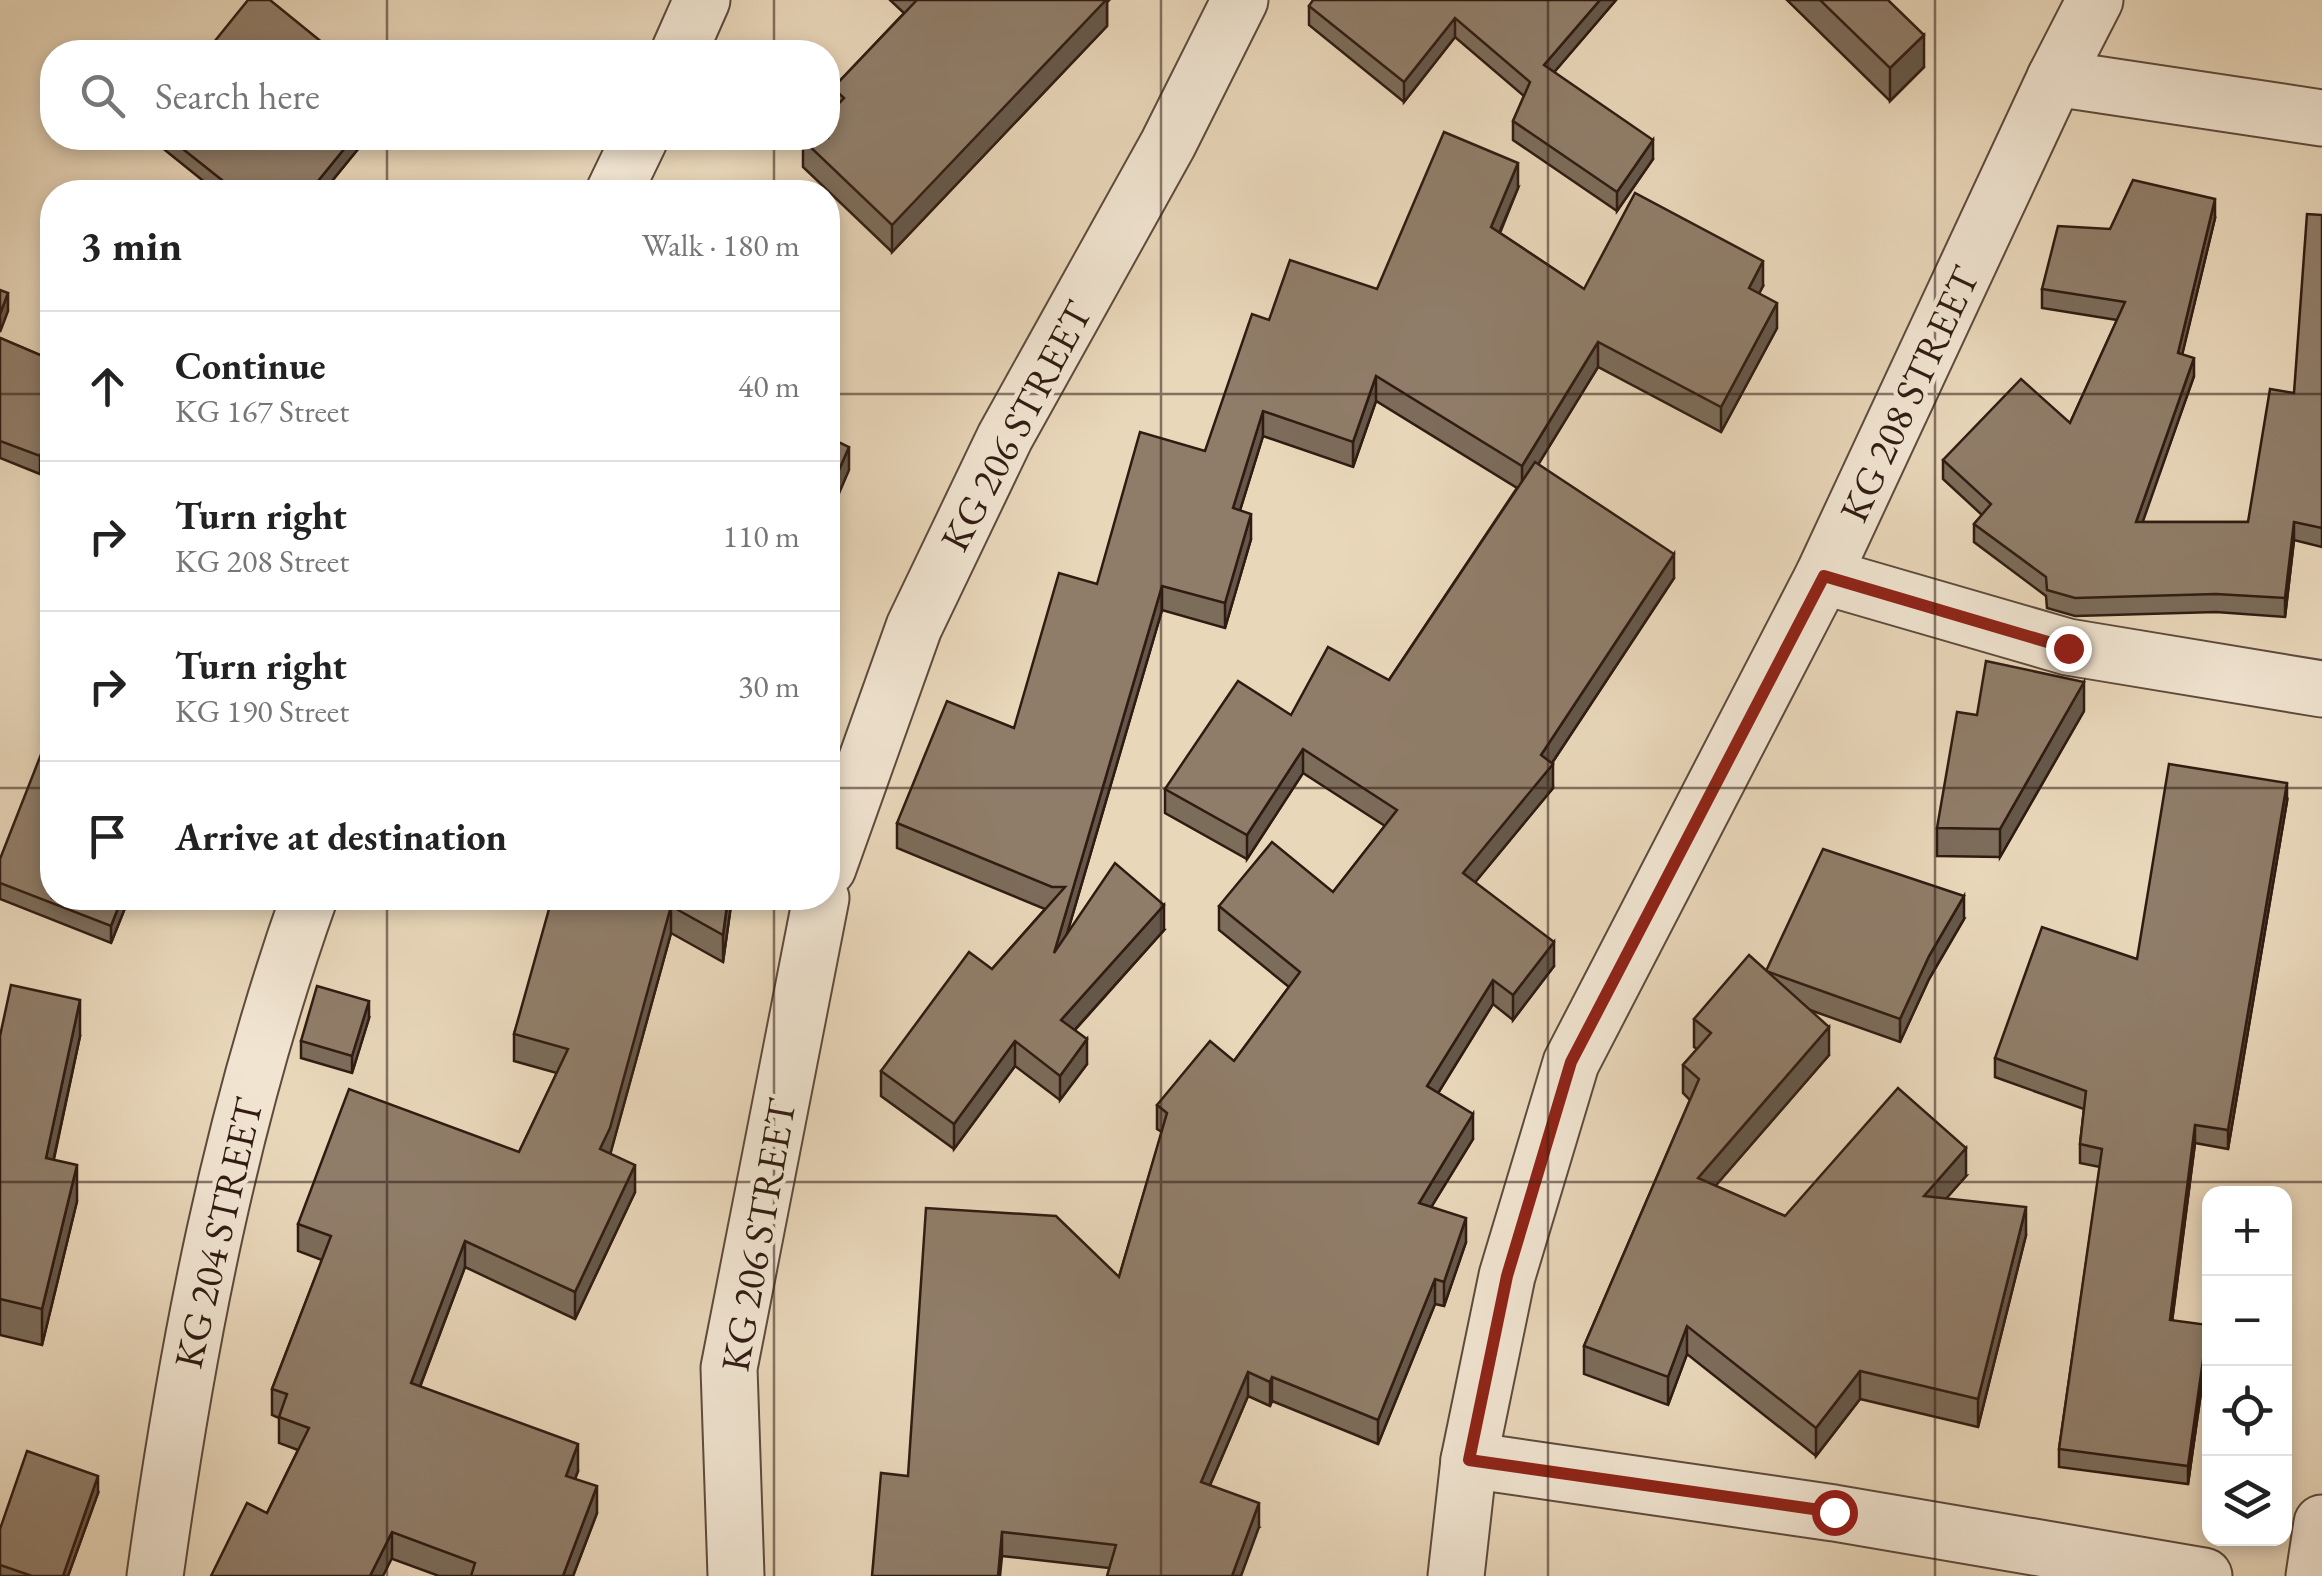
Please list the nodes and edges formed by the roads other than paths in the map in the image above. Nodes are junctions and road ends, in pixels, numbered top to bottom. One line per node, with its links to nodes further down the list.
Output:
1 (702, 0): 4 (street)
2 (1240, 0): 11 (street, KG 206 STREET)
3 (2095, 0): 5 (street, KG 208 STREET)
4 (684, 40)
5 (2055, 78): 6 (street); 9 (street, KG 208 STREET)
6 (2322, 118)
7 (634, 150): 8 (street)
8 (620, 180)
9 (1824, 576): 10 (street); 14 (street, KG 208 STREET)
10 (2322, 690)
11 (840, 834)
12 (305, 910): 16 (street, KG 204 STREET)
13 (819, 910): 17 (street, KG 206 STREET)
14 (1469, 1460): 18 (street, KG 208 STREET); 19 (street)
15 (2322, 1523): 20 (street)
16 (155, 1576)
17 (736, 1576)
18 (1456, 1576)
19 (2204, 1576)
20 (2314, 1576)

